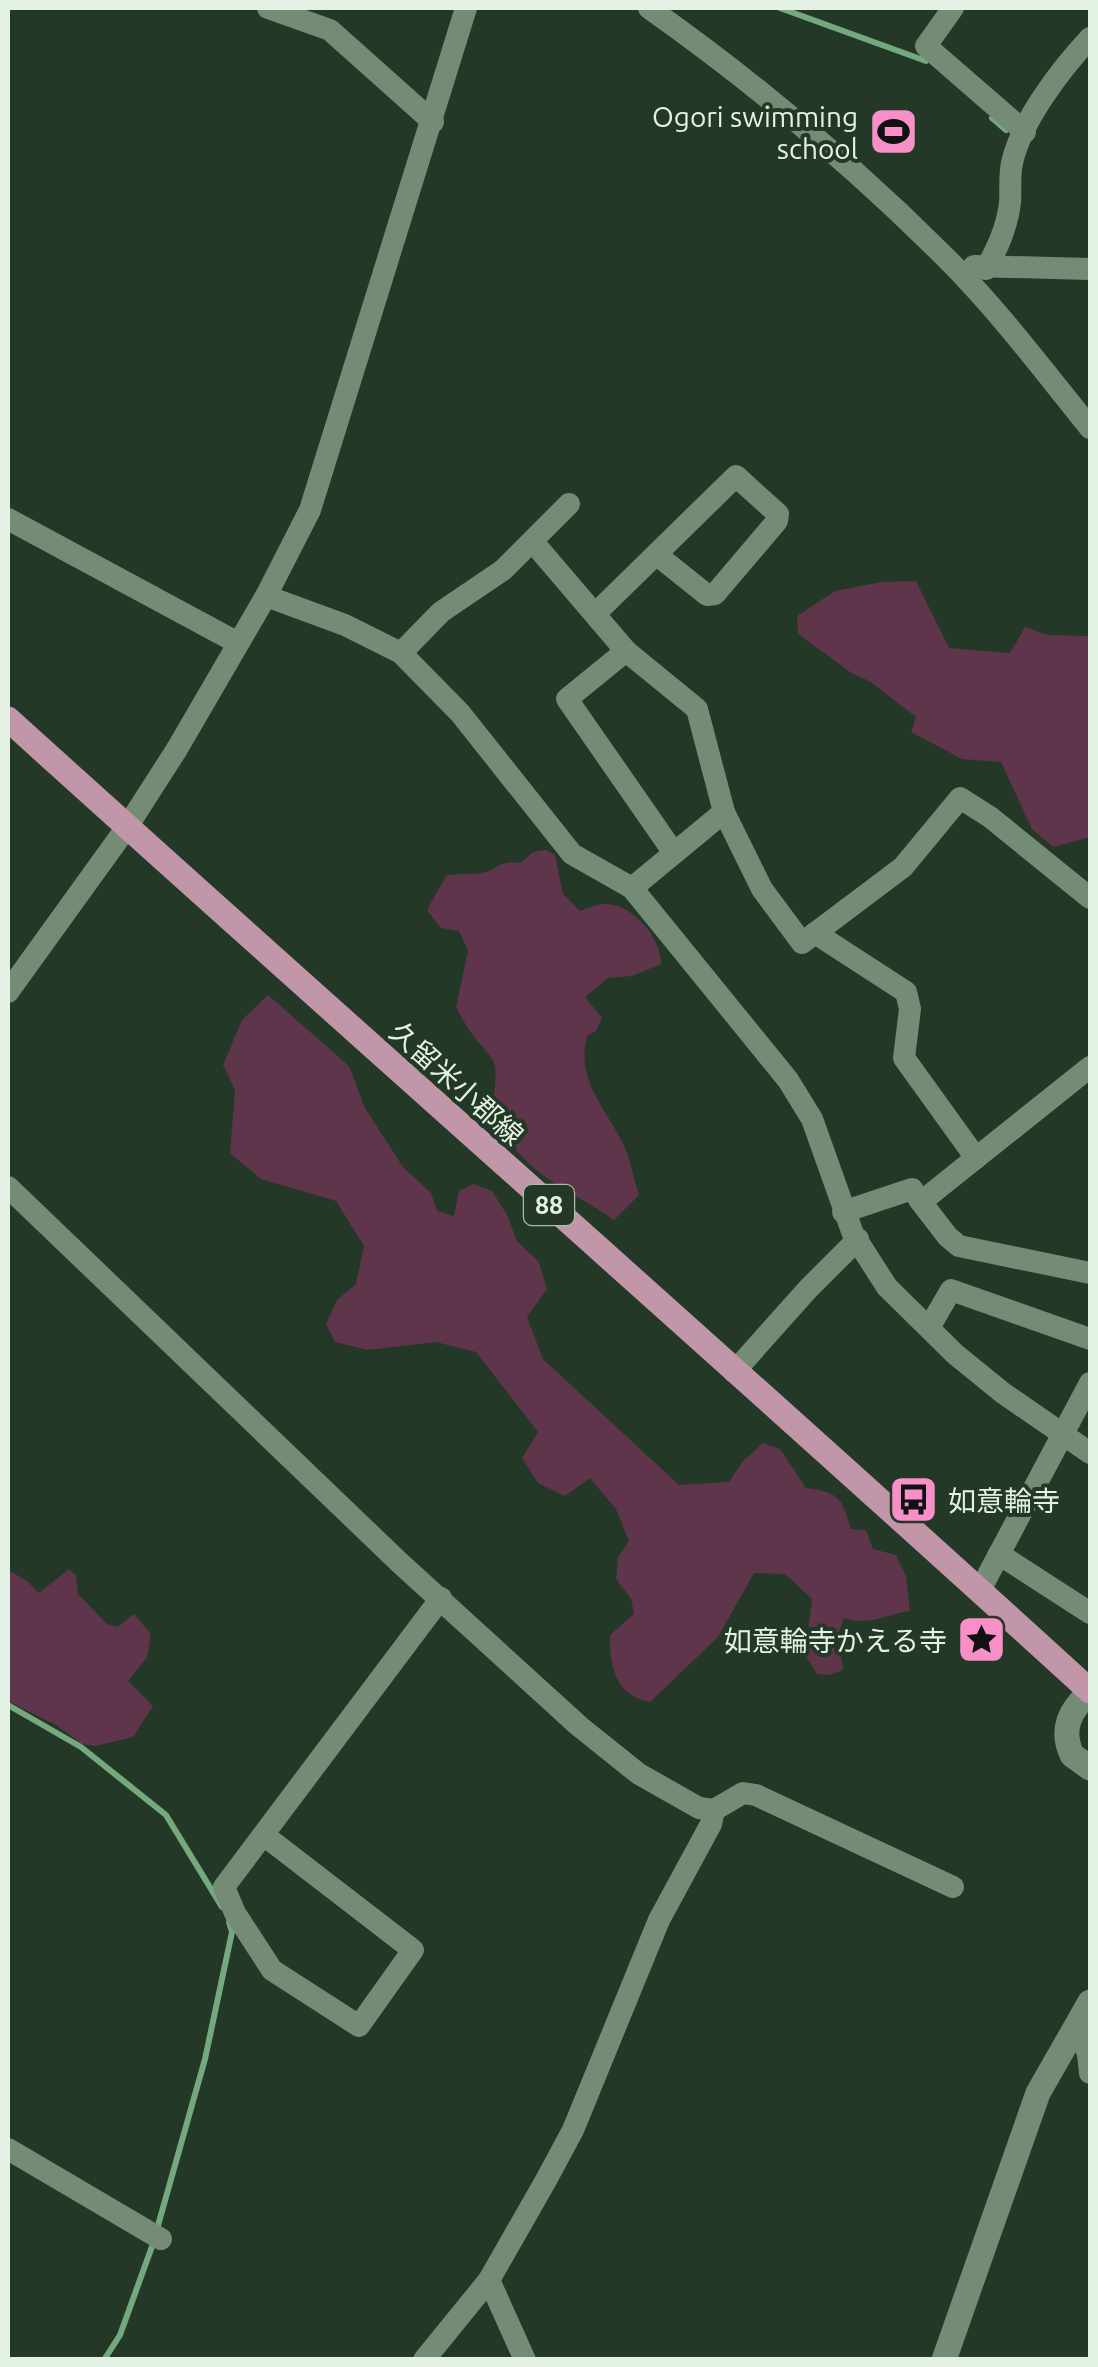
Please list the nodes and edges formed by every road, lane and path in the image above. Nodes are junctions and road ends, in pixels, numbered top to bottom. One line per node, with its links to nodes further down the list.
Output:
1 (268, 8): 6 (street)
2 (466, 8): 6 (street)
3 (649, 8): 8 (street)
4 (953, 8): 7 (street)
5 (1090, 38): 7 (street)
6 (433, 122): 17 (street)
7 (1025, 132): 9 (street)
8 (948, 260): 9 (street); 11 (street)
9 (986, 269): 10 (street)
10 (1090, 270)
11 (1081, 405): 12 (street)
12 (1090, 428)
13 (569, 504): 15 (street)
14 (8, 519): 19 (street)
15 (533, 542): 18 (street); 21 (street)
16 (656, 555): 16 (street); 18 (street)
17 (266, 596): 19 (street); 21 (street)
18 (594, 614): 20 (street)
19 (238, 643): 24 (street)
20 (626, 651): 23 (street); 25 (street)
21 (401, 653): 26 (street)
22 (8, 719): 24 (main road, 久留米小郡線 / 88)
23 (724, 812): 25 (street); 28 (street)
24 (128, 828): 29 (street); 39 (main road, 久留米小郡線 / 88)
25 (674, 853): 26 (street)
26 (632, 888): 34 (street)
27 (1090, 898): 28 (street)
28 (816, 933): 31 (street)
29 (8, 992)
30 (1090, 1067): 31 (street)
31 (976, 1158): 33 (street)
32 (8, 1187): 45 (street)
33 (921, 1202): 34 (street); 36 (street)
34 (843, 1212): 35 (street)
35 (858, 1239): 37 (street); 39 (street)
36 (1090, 1273)
37 (930, 1326): 38 (street); 41 (street)
38 (1090, 1338)
39 (734, 1372): 44 (main road, 久留米小郡線 / 88)
40 (1090, 1384): 41 (street)
41 (1062, 1433): 42 (street); 43 (street)
42 (1090, 1453)
43 (999, 1554): 44 (street); 46 (street)
44 (980, 1590): 47 (main road, 久留米小郡線 / 88)
45 (441, 1598): 49 (street); 50 (street)
46 (1090, 1613)
47 (1090, 1691): 48 (street)
48 (1090, 1768)
49 (714, 1810): 51 (street); 57 (street)
50 (265, 1836): 50 (street)
51 (953, 1888)
52 (1090, 2002): 53 (street)
53 (1078, 2026): 54 (street); 60 (street)
54 (1090, 2074)
55 (8, 2149): 56 (street)
56 (161, 2238)
57 (489, 2280): 58 (street); 59 (street)
58 (424, 2360)
59 (525, 2360)
60 (944, 2360)

